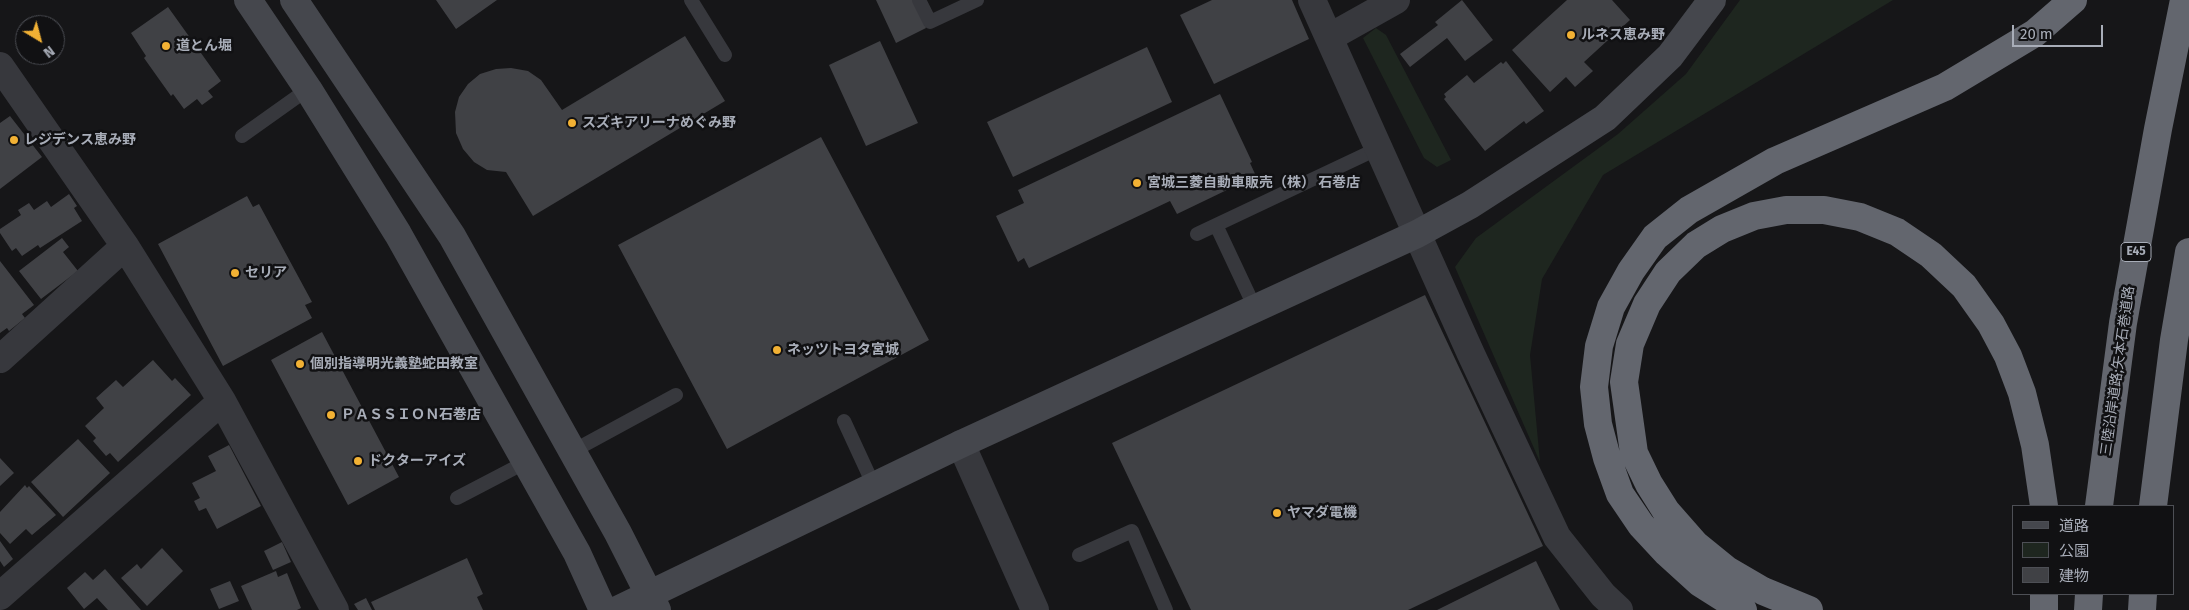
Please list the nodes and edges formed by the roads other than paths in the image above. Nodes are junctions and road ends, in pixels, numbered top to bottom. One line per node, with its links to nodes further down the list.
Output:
1 (248, 0): 14 (street)
2 (294, 0): 28 (street)
3 (690, 0): 12 (lane)
4 (919, 0): 5 (lane)
5 (976, 0)
6 (1312, 0): 11 (street)
7 (1396, 0): 11 (street)
8 (1712, 0): 19 (street)
9 (2073, 0): 47 (highway)
10 (2184, 0): 33 (highway, 三陸沿岸道路;矢本石巻道路 / E45)
11 (1330, 37): 16 (street)
12 (725, 55)
13 (1, 70): 20 (street)
14 (308, 89): 15 (lane); 29 (street)
15 (242, 136)
16 (1379, 148): 17 (lane); 19 (street)
17 (1216, 225): 18 (lane); 22 (lane)
18 (1198, 234)
19 (1417, 234): 22 (street); 46 (street)
20 (125, 246): 23 (street); 25 (street)
21 (2189, 252): 34 (highway)
22 (1255, 308): 27 (street)
23 (0, 359)
24 (676, 395): 28 (lane)
25 (222, 401): 39 (street); 41 (street)
26 (844, 421): 30 (lane)
27 (961, 444): 30 (street); 44 (street)
28 (573, 451): 40 (street)
29 (526, 462): 31 (lane); 42 (street)
30 (874, 486): 40 (street)
31 (457, 498)
32 (2044, 505): 48 (highway)
33 (2098, 505)
34 (2153, 505)
35 (1079, 555): 45 (lane)
36 (2044, 595): 49 (highway)
37 (2089, 595): 50 (highway)
38 (2143, 595): 51 (highway)
39 (0, 596)
40 (654, 602): 43 (street)
41 (335, 610)
42 (603, 610)
43 (617, 610)
44 (1035, 610)
45 (1166, 610)
46 (1619, 610)
47 (1742, 610)
48 (1809, 610)
49 (2044, 610)
50 (2088, 610)
51 (2142, 610)

